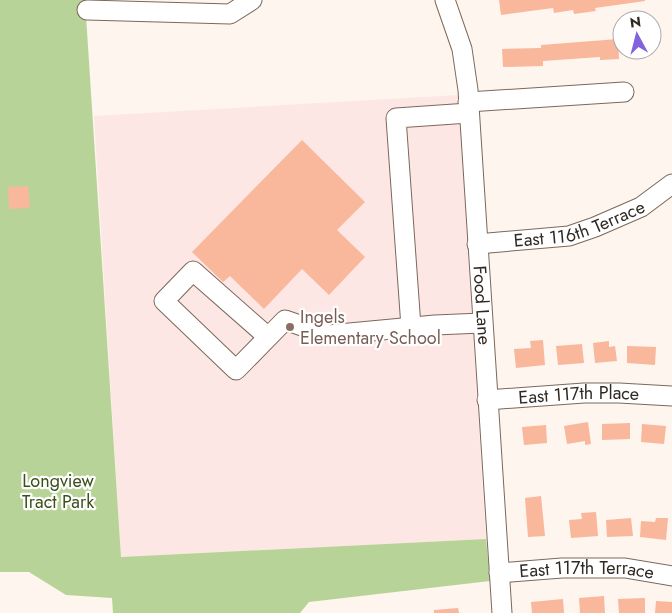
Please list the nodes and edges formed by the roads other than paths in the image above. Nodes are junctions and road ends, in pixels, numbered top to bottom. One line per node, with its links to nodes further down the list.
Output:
1 (252, 0): 3 (street)
2 (445, 0): 5 (street, Food Lane)
3 (87, 10)
4 (624, 92): 5 (street)
5 (469, 107): 7 (street, Food Lane); 9 (street)
6 (672, 184): 7 (street, East 116th Terrace)
7 (477, 244): 8 (street, Food Lane)
8 (482, 323): 9 (street); 12 (street, Food Lane)
9 (411, 327): 10 (street)
10 (268, 337): 10 (street)
11 (672, 396): 12 (street, East 117th Place)
12 (488, 400): 13 (street, Food Lane)
13 (499, 573): 14 (street, East 117th Terrace); 15 (street, Food Lane)
14 (672, 576)
15 (502, 613)

